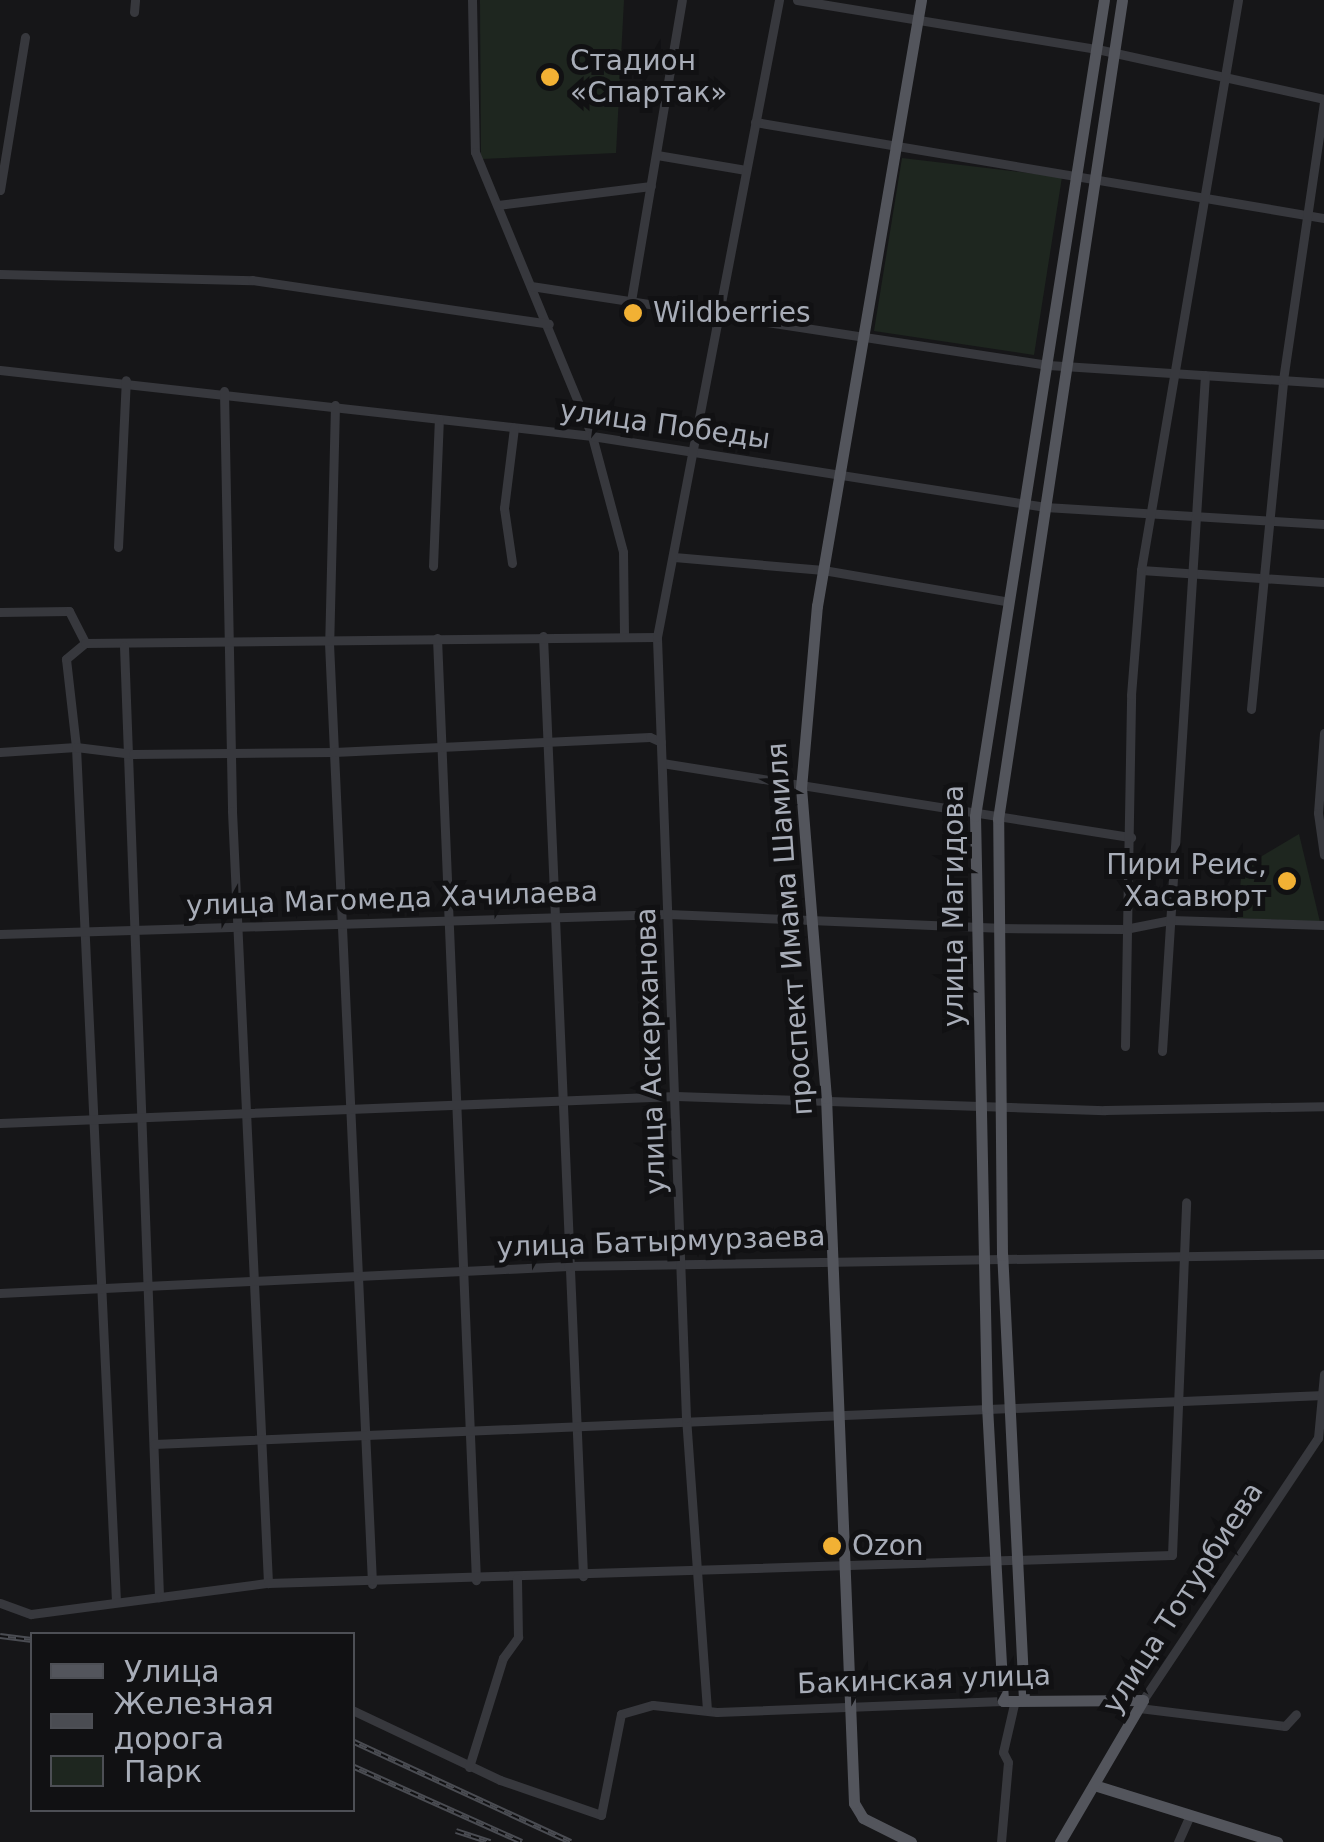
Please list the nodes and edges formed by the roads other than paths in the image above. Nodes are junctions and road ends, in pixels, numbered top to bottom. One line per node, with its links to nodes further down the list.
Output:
1 (136, 0): 10 (street)
2 (472, 0): 26 (street)
3 (682, 0): 19 (street)
4 (779, 0): 17 (street, улица Аскерханова)
5 (797, 0): 11 (street)
6 (921, 0): 11 (main road, проспект Имама Шамиля)
7 (1104, 0): 13 (main road, улица Магидова)
8 (1122, 0): 14 (main road, улица Магидова)
9 (1238, 0): 15 (street)
10 (134, 12)
11 (917, 20): 13 (street); 18 (main road, проспект Имама Шамиля)
12 (25, 37): 24 (street)
13 (1096, 49): 14 (street); 21 (main road, улица Магидова)
14 (1115, 53): 15 (street); 22 (main road, улица Магидова)
15 (1224, 78): 16 (street); 25 (street)
16 (1324, 100): 27 (street)
17 (755, 122): 18 (street); 20 (street, улица Аскерханова)
18 (897, 146): 21 (street); 34 (main road, проспект Имама Шамиля)
19 (657, 155): 20 (street); 23 (street)
20 (746, 170): 32 (street, улица Аскерханова)
21 (1077, 175): 22 (street); 35 (main road, улица Магидова)
22 (1096, 178): 25 (street); 36 (main road, улица Магидова)
23 (652, 186): 26 (street); 31 (street)
24 (0, 190)
25 (1202, 197): 27 (street); 38 (street)
26 (498, 204): 30 (street)
27 (1306, 215): 28 (street); 41 (street)
28 (1324, 218)
29 (0, 274): 33 (street)
30 (530, 286): 31 (street); 33 (street)
31 (631, 302): 32 (street)
32 (720, 316): 34 (street); 48 (street, улица Аскерханова)
33 (549, 324): 47 (street)
34 (863, 338): 35 (street); 49 (main road, проспект Имама Шамиля)
35 (1048, 365): 36 (street); 50 (main road, улица Магидова)
36 (1068, 367): 38 (street); 51 (main road, улица Магидова)
37 (0, 370): 40 (street, улица Победы)
38 (1171, 372): 39 (street); 52 (street)
39 (1204, 375): 41 (street); 53 (street)
40 (126, 380): 43 (street, улица Победы); 56 (street)
41 (1283, 380): 42 (street); 54 (street)
42 (1324, 383)
43 (224, 391): 44 (street, улица Победы); 71 (street)
44 (334, 406): 45 (street, улица Победы); 73 (street)
45 (439, 418): 46 (street, улица Победы); 59 (street)
46 (514, 428): 47 (street, улица Победы); 58 (street)
47 (592, 436): 48 (street, улица Победы); 68 (street)
48 (696, 454): 49 (street, улица Победы); 57 (street, улица Аскерханова)
49 (840, 470): 50 (street, улица Победы); 60 (main road, проспект Имама Шамиля)
50 (1021, 503): 51 (street, улица Победы); 65 (main road, улица Магидова)
51 (1046, 507): 52 (street, улица Победы); 88 (main road, улица Магидова)
52 (1152, 516): 53 (street, улица Победы); 61 (street)
53 (1194, 519): 54 (street, улица Победы); 62 (street)
54 (1268, 522): 55 (street, улица Победы); 63 (street)
55 (1324, 524)
56 (118, 547)
57 (674, 557): 60 (street); 69 (street, улица Аскерханова)
58 (512, 562)
59 (433, 566)
60 (823, 570): 65 (street); 86 (main road, проспект Имама Шамиля)
61 (1142, 570): 62 (street); 90 (street)
62 (1191, 573): 63 (street); 96 (street)
63 (1262, 578): 64 (street); 75 (street)
64 (1324, 582)
65 (1005, 600): 87 (main road, улица Магидова)
66 (0, 612): 72 (street)
67 (543, 636): 68 (street); 70 (street); 77 (street)
68 (624, 637): 69 (street)
69 (657, 637): 78 (street, улица Аскерханова)
70 (436, 638): 73 (street); 80 (street)
71 (229, 642): 73 (street); 74 (street); 83 (street)
72 (85, 643): 74 (street); 79 (street)
73 (328, 643): 82 (street)
74 (124, 646): 84 (street)
75 (1251, 709)
76 (1324, 733): 89 (street)
77 (547, 742): 78 (street); 80 (street); 93 (street)
78 (661, 742): 85 (street, улица Аскерханова)
79 (76, 747): 81 (street); 84 (street); 104 (street)
80 (441, 747): 82 (street); 95 (street)
81 (0, 752)
82 (334, 752): 83 (street); 97 (street)
83 (231, 753): 84 (street); 99 (street)
84 (133, 754): 102 (street)
85 (662, 763): 86 (street); 92 (street, улица Аскерханова)
86 (801, 788): 87 (street); 94 (main road, проспект Имама Шамиля)
87 (975, 816): 88 (street); 100 (main road, улица Магидова)
88 (998, 819): 90 (street); 101 (main road, улица Магидова)
89 (1321, 824): 91 (street)
90 (1130, 836): 103 (street)
91 (1324, 855)
92 (668, 914): 93 (street, улица Магомеда Хачилаева); 94 (street, улица Магомеда Хачилаева); 108 (street, улица Аскерханова)
93 (552, 916): 95 (street, улица Магомеда Хачилаева); 110 (street)
94 (813, 916): 100 (street, улица Магомеда Хачилаева); 109 (main road, проспект Имама Шамиля)
95 (448, 919): 97 (street, улица Магомеда Хачилаева); 111 (street)
96 (1171, 920): 98 (street, улица Магомеда Хачилаева); 103 (street, улица Магомеда Хачилаева); 107 (street)
97 (342, 922): 99 (street, улица Магомеда Хачилаева); 114 (street)
98 (1324, 925)
99 (237, 926): 102 (street, улица Магомеда Хачилаева); 116 (street)
100 (976, 926): 101 (street, улица Магомеда Хачилаева); 112 (main road, улица Магидова)
101 (998, 928): 103 (street, улица Магомеда Хачилаева); 115 (main road, улица Магидова)
102 (138, 929): 104 (street, улица Магомеда Хачилаева); 117 (street)
103 (1125, 929): 106 (street)
104 (81, 931): 105 (street, улица Магомеда Хачилаева); 118 (street)
105 (0, 934)
106 (1125, 1046)
107 (1162, 1050)
108 (676, 1096): 109 (street); 110 (street); 126 (street, улица Аскерханова)
109 (826, 1098): 112 (street); 125 (main road, проспект Имама Шамиля)
110 (561, 1099): 111 (street); 127 (street)
111 (456, 1102): 114 (street); 128 (street)
112 (980, 1106): 115 (street); 124 (main road, улица Магидова)
113 (1324, 1106): 115 (street)
114 (352, 1107): 116 (street); 129 (street)
115 (1000, 1107): 123 (main road, улица Магидова)
116 (250, 1111): 117 (street); 130 (street)
117 (141, 1115): 118 (street); 131 (street)
118 (92, 1116): 119 (street); 132 (street)
119 (0, 1122)
120 (1186, 1202): 121 (street)
121 (1186, 1252): 122 (street, улица Батырмурзаева); 123 (street, улица Батырмурзаева); 136 (street)
122 (1324, 1254)
123 (1002, 1255): 124 (street, улица Батырмурзаева); 137 (main road, улица Магидова)
124 (983, 1256): 125 (street, улица Батырмурзаева); 138 (main road, улица Магидова)
125 (833, 1259): 126 (street, улица Батырмурзаева); 139 (main road, проспект Имама Шамиля)
126 (682, 1264): 127 (street, улица Батырмурзаева); 140 (street, улица Аскерханова)
127 (568, 1266): 128 (street, улица Батырмурзаева); 141 (street)
128 (463, 1271): 129 (street, улица Батырмурзаева); 142 (street)
129 (361, 1275): 130 (street, улица Батырмурзаева); 143 (street)
130 (257, 1279): 131 (street, улица Батырмурзаева); 144 (street)
131 (148, 1282): 132 (street, улица Батырмурзаева); 145 (street)
132 (96, 1286): 133 (street, улица Батырмурзаева); 156 (street)
133 (0, 1293)
134 (1324, 1374): 135 (street, улица Тотурбиева)
135 (1323, 1395): 136 (street); 159 (street, улица Тотурбиева)
136 (1182, 1401): 137 (street); 146 (street)
137 (1007, 1407): 138 (street); 146 (main road, улица Магидова)
138 (987, 1408): 139 (street); 147 (main road, улица Магидова)
139 (838, 1413): 140 (street); 148 (main road, проспект Имама Шамиля)
140 (686, 1418): 141 (street); 149 (street, улица Аскерханова)
141 (576, 1424): 142 (street); 150 (street)
142 (469, 1429): 143 (street); 152 (street)
143 (366, 1434): 144 (street); 154 (street)
144 (260, 1440): 145 (street); 153 (street)
145 (154, 1444): 155 (street)
146 (1019, 1558): 147 (street); 158 (main road, улица Магидова)
147 (999, 1559): 148 (street); 158 (main road, улица Магидова)
148 (847, 1566): 149 (street); 160 (main road, проспект Имама Шамиля)
149 (698, 1570): 150 (street); 161 (street, улица Аскерханова)
150 (583, 1576): 151 (street)
151 (518, 1578): 152 (street); 164 (street)
152 (476, 1580): 154 (street)
153 (268, 1584): 154 (street); 155 (street)
154 (372, 1584)
155 (159, 1596): 156 (street)
156 (116, 1602): 157 (street)
157 (0, 1604)
158 (1014, 1700): 159 (main road, Бакинская улица); 160 (street, Бакинская улица); 169 (street, улица Магидова)
159 (1141, 1704): 163 (street, Бакинская улица); 165 (main road, улица Тотурбиева)
160 (851, 1708): 161 (street, Бакинская улица); 168 (main road, проспект Имама Шамиля)
161 (707, 1710): 164 (street)
162 (355, 1711): 164 (street)
163 (1296, 1714)
164 (469, 1766)
165 (1094, 1785): 166 (main road); 170 (main road, улица Тотурбиева)
166 (1189, 1817): 167 (main road); 171 (street)
167 (1250, 1838): 172 (main road)
168 (910, 1842)
169 (1001, 1842)
170 (1060, 1842)
171 (1178, 1842)
172 (1277, 1842)

